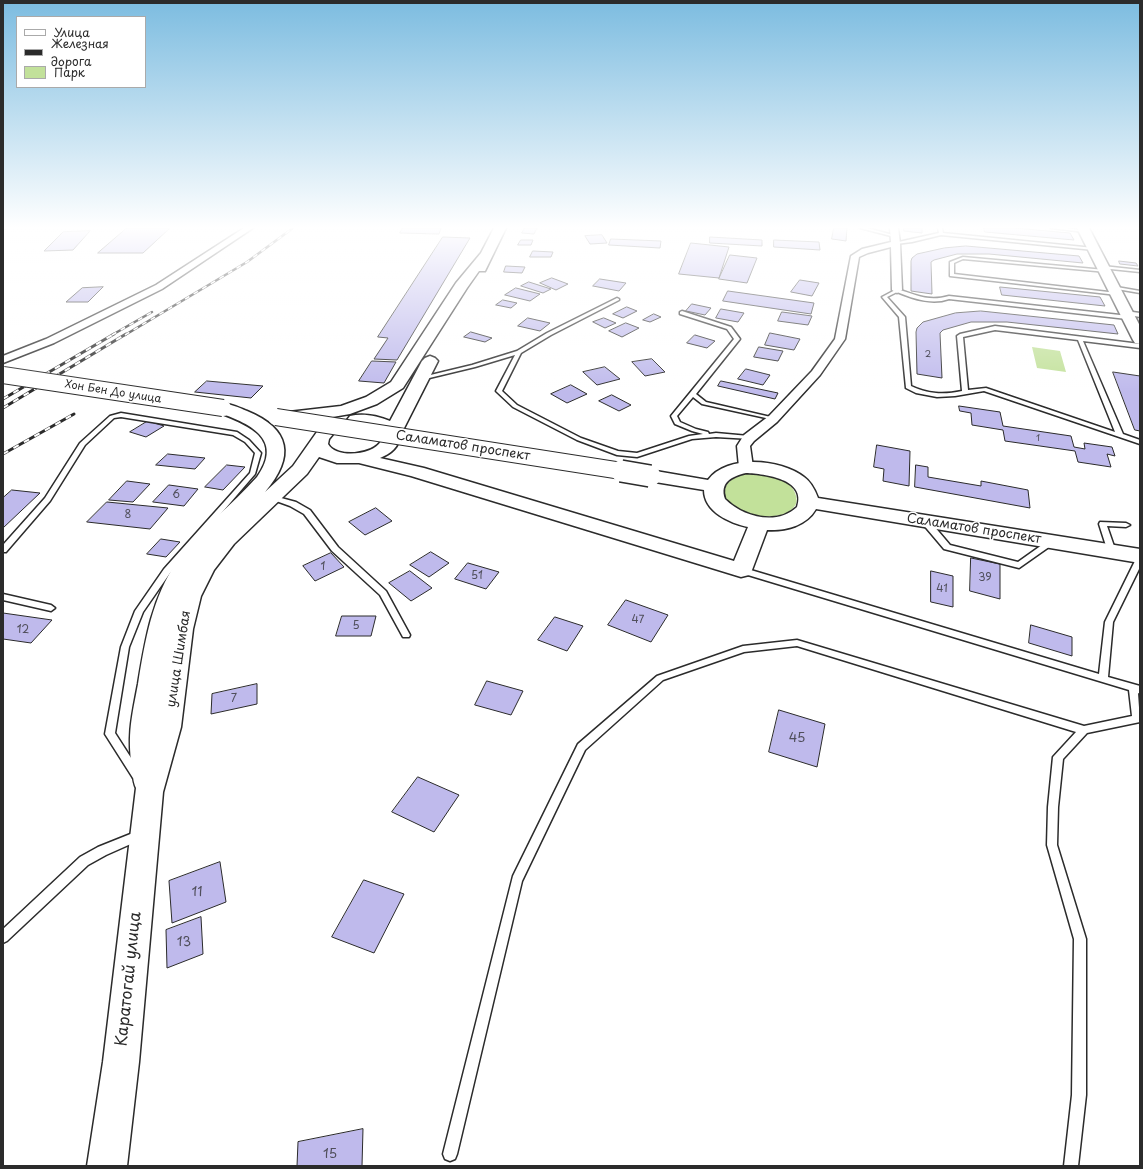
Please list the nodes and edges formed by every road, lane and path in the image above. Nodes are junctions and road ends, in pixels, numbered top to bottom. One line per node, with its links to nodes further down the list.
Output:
1 (164, 283): 20 (street)
2 (464, 283): 26 (main road, bridge)
3 (476, 283): 14 (main road)
4 (850, 283): 27 (street)
5 (896, 283): 8 (street)
6 (1029, 283): 9 (lane)
7 (1111, 283): 9 (main road)
8 (896, 290): 13 (lane); 23 (lane)
9 (1115, 291): 10 (lane); 13 (main road)
10 (1140, 292)
11 (617, 299): 19 (lane)
12 (682, 313): 24 (lane)
13 (1131, 315): 16 (main road)
14 (451, 326)
15 (1080, 339): 17 (lane); 23 (lane); 30 (lane)
16 (1140, 340)
17 (1140, 346)
18 (436, 352): 22 (main road)
19 (518, 352): 22 (lane); 29 (lane)
20 (3, 360)
21 (3, 375): 25 (main road, Хон Бен До улица, bridge)
22 (418, 381): 28 (main road, улица Шимбая); 32 (main road)
23 (965, 392): 30 (lane)
24 (693, 394): 27 (lane); 29 (lane)
25 (223, 408): 26 (main road); 55 (main road)
26 (276, 417): 38 (main road, Саламатов проспект, bridge)
27 (772, 419): 31 (street)
28 (356, 420): 32 (main road); 34 (main road, улица Шимбая)
29 (716, 435): 31 (lane)
30 (1120, 435): 33 (lane)
31 (749, 438): 36 (street)
32 (391, 439): 35 (main road); 37 (main road)
33 (1140, 442)
34 (319, 444): 35 (main road); 39 (main road, улица Шимбая)
35 (354, 459): 37 (main road); 39 (main road)
36 (746, 467): 38 (main road); 40 (main road)
37 (418, 472): 48 (main road)
38 (714, 486): 42 (main road)
39 (277, 492): 51 (lane); 55 (main road, улица Шимбая)
40 (809, 502): 41 (main road, Саламатов проспект); 42 (main road)
41 (925, 521): 44 (main road, Саламатов проспект); 44 (lane)
42 (759, 523): 48 (main road)
43 (1126, 525): 46 (lane)
44 (1052, 542): 46 (main road, Саламатов проспект)
45 (3, 550): 55 (lane)
46 (1112, 552): 47 (main road, Саламатов проспект)
47 (1140, 558): 52 (lane)
48 (741, 570): 52 (lane)
49 (3, 597): 50 (lane)
50 (51, 608)
51 (406, 635)
52 (1103, 679): 53 (lane)
53 (1137, 689): 54 (lane)
54 (1084, 730): 58 (lane); 60 (lane)
55 (149, 792): 56 (main road, Каратогай улица)
56 (144, 834): 57 (lane); 59 (main road, Каратогай улица)
57 (3, 937)
58 (450, 1154)
59 (106, 1166)
60 (1071, 1166)

